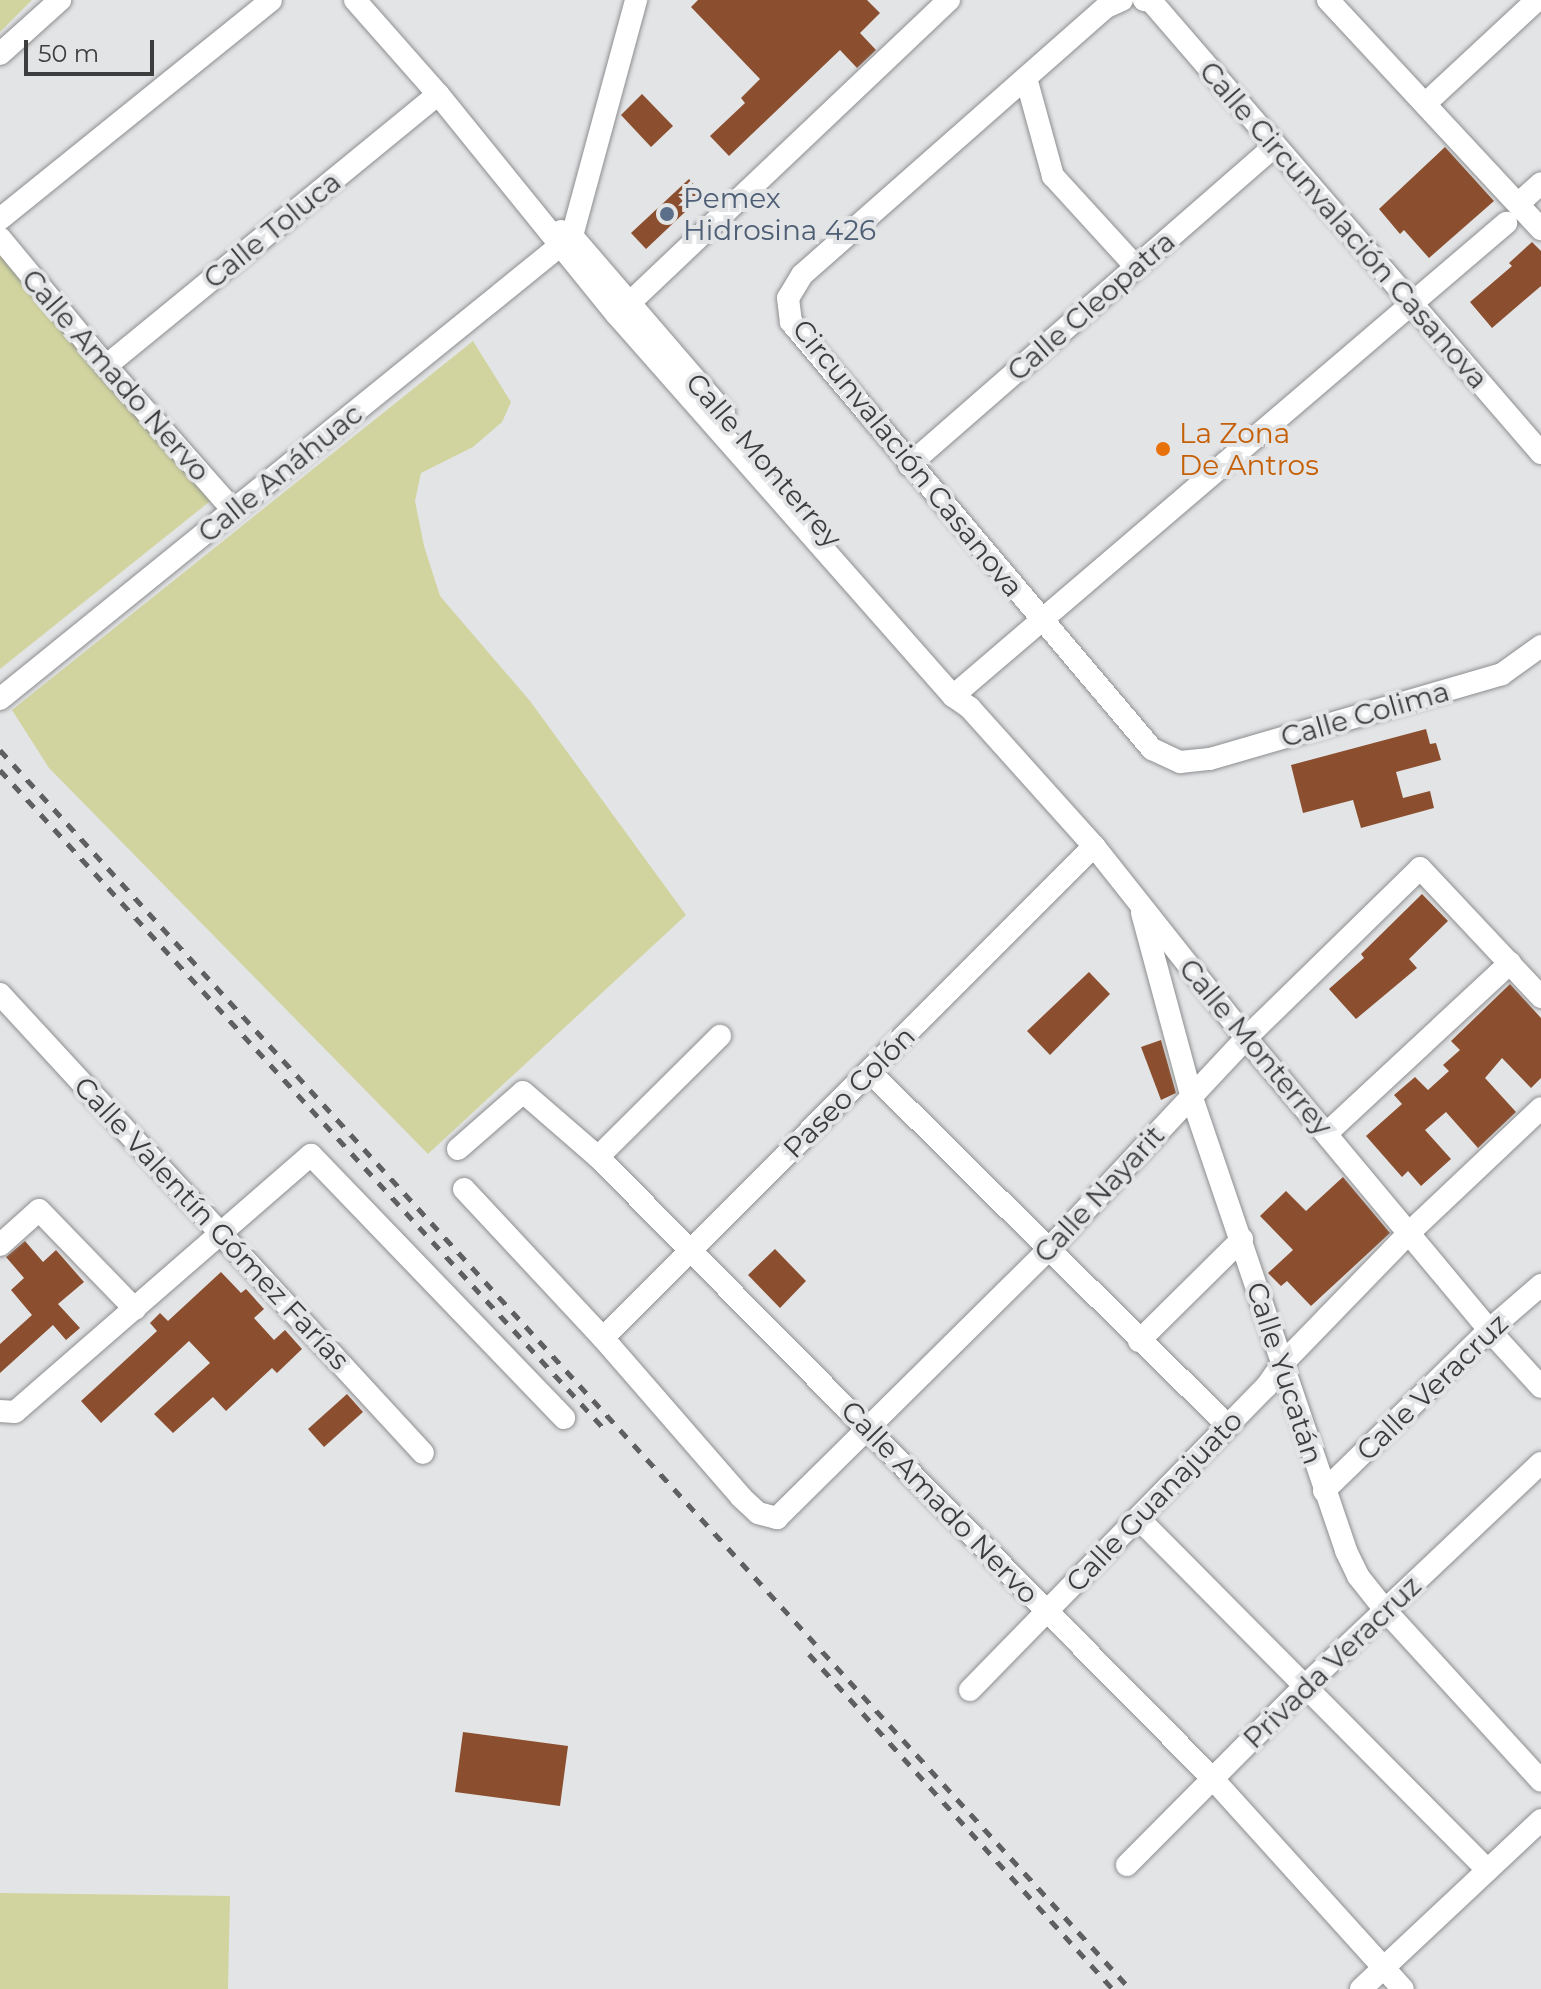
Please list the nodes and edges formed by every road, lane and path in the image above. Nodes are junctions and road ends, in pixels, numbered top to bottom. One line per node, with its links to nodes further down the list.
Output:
1 (60, 0): 10 (street)
2 (271, 0): 17 (street)
3 (355, 0): 12 (street, Calle Monterrey)
4 (636, 0): 20 (street)
5 (949, 0): 23 (street)
6 (1122, 0): 11 (street, Circunvalación Casanova)
7 (1144, 0): 14 (street, Calle Circunvalación Casanova)
8 (1537, 0): 13 (street)
9 (1331, 1): 13 (street)
10 (0, 54)
11 (1026, 78): 21 (street); 26 (street, Circunvalación Casanova)
12 (438, 94): 20 (street, Calle Monterrey); 24 (street, Calle Toluca)
13 (1425, 104): 16 (street)
14 (1273, 147): 21 (street, Calle Cleopatra); 22 (street, Calle Circunvalación Casanova)
15 (1541, 183): 16 (street)
16 (1512, 214): 18 (street); 22 (street)
17 (0, 219)
18 (1541, 229)
19 (0, 238): 24 (street, Calle Amado Nervo)
20 (566, 242): 23 (street, Calle Monterrey); 27 (street, Calle Anáhuac)
21 (1136, 267): 26 (street, Calle Cleopatra)
22 (1413, 303): 25 (street, Calle Circunvalación Casanova); 28 (street)
23 (623, 309): 30 (street, Calle Monterrey)
24 (106, 366): 27 (street, Calle Amado Nervo)
25 (1541, 453)
26 (909, 465): 28 (street, Circunvalación Casanova)
27 (233, 510): 31 (street, Calle Anáhuac)
28 (1042, 622): 30 (street); 32 (street, Circunvalación Casanova)
29 (1541, 646): 32 (street, Calle Colima)
30 (962, 697): 33 (street, Calle Monterrey)
31 (0, 699)
32 (1180, 762)
33 (1094, 846): 34 (street, Calle Monterrey); 40 (street, Paseo Colón)
34 (1140, 904): 39 (street, Calle Monterrey); 41 (street, Calle Yucatán)
35 (1510, 963): 37 (street); 39 (street, Calle Nayarit); 43 (street)
36 (0, 994): 48 (street, Calle Valentín Gómez Farías)
37 (1541, 997)
38 (720, 1036): 45 (street)
39 (1246, 1038): 41 (street, Calle Nayarit); 43 (street, Calle Monterrey)
40 (869, 1071): 51 (street, Paseo Colón); 52 (street)
41 (1191, 1095): 49 (street, Calle Yucatán); 52 (street, Calle Nayarit)
42 (1541, 1108): 47 (street, Calle Guanajuato)
43 (1327, 1133): 47 (street, Calle Monterrey)
44 (458, 1149): 45 (street, Calle Amado Nervo)
45 (598, 1157): 51 (street, Calle Amado Nervo)
46 (464, 1189): 56 (street)
47 (1410, 1232): 55 (street, Calle Monterrey); 58 (street, Calle Guanajuato)
48 (223, 1234): 54 (street); 61 (street); 64 (street, Calle Valentín Gómez Farías)
49 (1242, 1239): 57 (street); 58 (street, Calle Yucatán)
50 (0, 1245): 54 (street)
51 (692, 1250): 56 (street, Paseo Colón); 63 (street, Calle Amado Nervo)
52 (1047, 1251): 57 (street); 63 (street, Calle Nayarit)
53 (1541, 1285): 55 (street, Calle Veracruz)
54 (135, 1309): 60 (street)
55 (1489, 1330): 59 (street, Calle Monterrey); 66 (street, Calle Veracruz)
56 (603, 1338): 63 (street, Calle Nayarit)
57 (1139, 1341): 62 (street)
58 (1282, 1364): 62 (street, Calle Guanajuato); 66 (street, Calle Yucatán)
59 (1541, 1387)
60 (8, 1412)
61 (564, 1418)
62 (1228, 1426): 67 (street, Calle Guanajuato)
63 (869, 1430): 69 (street, Calle Amado Nervo)
64 (423, 1453)
65 (1541, 1463): 68 (street, Privada Veracruz)
66 (1324, 1491): 68 (street, Calle Yucatán)
67 (1138, 1518): 69 (street, Calle Guanajuato); 70 (street)
68 (1385, 1610): 70 (street, Privada Veracruz); 73 (street, Calle Yucatán)
69 (1047, 1611): 71 (street, Calle Guanajuato); 72 (street, Calle Amado Nervo)
70 (1306, 1685): 72 (street, Privada Veracruz); 76 (street)
71 (970, 1690)
72 (1213, 1779): 75 (street, Privada Veracruz); 77 (street, Calle Amado Nervo)
73 (1541, 1781)
74 (1541, 1820): 76 (street)
75 (1127, 1865)
76 (1487, 1870): 77 (street)
77 (1383, 1967): 78 (street); 79 (street, Calle Amado Nervo)
78 (1361, 1989)
79 (1403, 1989)

